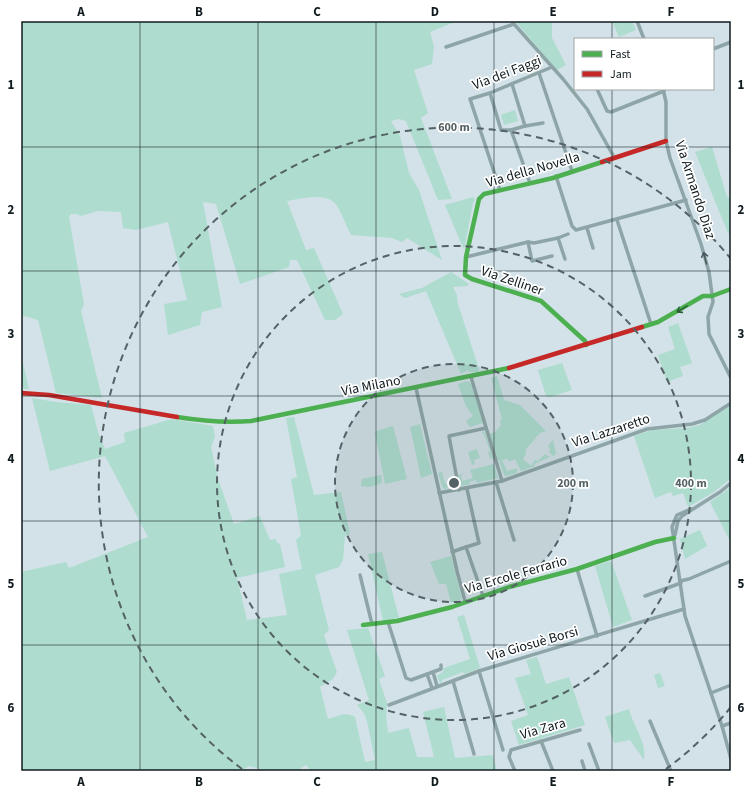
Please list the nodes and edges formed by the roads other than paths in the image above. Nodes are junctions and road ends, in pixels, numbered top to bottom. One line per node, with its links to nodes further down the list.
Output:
1 (637, 21): 2 (street)
2 (644, 38)
3 (731, 42): 5 (street)
4 (446, 47): 6 (street)
5 (714, 49)
6 (552, 67): 7 (street, Via dei Faggi); 16 (street)
7 (539, 73): 8 (street, Via dei Faggi); 17 (street)
8 (512, 84): 11 (street, Via dei Faggi); 13 (street)
9 (597, 90): 10 (street, Via Armando Diaz)
10 (663, 90): 15 (street, Via Armando Diaz)
11 (490, 93): 14 (street); 20 (street, Via dei Faggi)
12 (543, 123): 13 (street)
13 (525, 126): 14 (street)
14 (511, 130): 19 (street)
15 (666, 142): 16 (street, Via della Novella); 21 (street, Via Armando Diaz)
16 (614, 157): 17 (street, Via della Novella)
17 (572, 171): 18 (street, Via della Novella)
18 (556, 176): 19 (street, Via della Novella); 23 (street)
19 (530, 183): 20 (street, Via della Novella)
20 (500, 190): 29 (street, Via della Novella)
21 (686, 200): 22 (street); 33 (street, Via Armando Diaz, one-way to 21)
22 (617, 220): 23 (street); 34 (street)
23 (586, 228): 27 (street)
24 (568, 234): 25 (street)
25 (558, 238): 26 (street); 30 (street)
26 (528, 242): 28 (street); 29 (street)
27 (593, 248)
28 (552, 256)
29 (466, 257): 31 (street, Via della Novella)
30 (565, 259)
31 (464, 273): 35 (street, Via Zelliner)
32 (731, 289): 33 (street, Via Milano)
33 (712, 296): 34 (street, Via Milano, one-way to 34); 37 (street)
34 (651, 324): 35 (street, Via Milano)
35 (586, 344): 36 (street, Via Milano)
36 (471, 377): 38 (street, Via Milano); 41 (street)
37 (731, 378)
38 (416, 388): 39 (street, Via Milano); 47 (street)
39 (21, 393)
40 (731, 403): 42 (street, Via Lazzaretto)
41 (486, 428): 42 (street); 46 (street)
42 (502, 481): 43 (street, Via Lazzaretto)
43 (496, 482): 45 (street, Via Lazzaretto); 49 (street)
44 (731, 483): 48 (street)
45 (467, 489): 46 (street, Via Lazzaretto); 50 (street)
46 (459, 490): 47 (street, Via Lazzaretto)
47 (440, 493): 51 (street)
48 (674, 538): 53 (street, Via Ercole Ferrario); 55 (street)
49 (514, 540)
50 (466, 547): 51 (street); 56 (street)
51 (452, 552): 58 (street)
52 (731, 561): 55 (street)
53 (577, 569): 56 (street, Via Ercole Ferrario); 63 (street)
54 (360, 575): 61 (street)
55 (680, 582): 57 (street); 59 (street)
56 (483, 596): 58 (street, Via Ercole Ferrario)
57 (645, 596)
58 (465, 601): 60 (street, Via Ercole Ferrario)
59 (684, 609): 63 (street, Via Giosuè Borsi); 72 (street)
60 (388, 622): 61 (street, Via Ercole Ferrario); 67 (street)
61 (372, 624): 62 (street, Via Ercole Ferrario)
62 (363, 625)
63 (597, 636): 65 (street, Via Giosuè Borsi)
64 (441, 666): 66 (street)
65 (479, 671): 68 (street, Via Giosuè Borsi); 80 (street)
66 (433, 672): 67 (street); 70 (street)
67 (427, 674): 71 (street)
68 (453, 681): 70 (street, Via Giosuè Borsi); 81 (street)
69 (731, 685): 72 (street)
70 (437, 686): 71 (street, Via Giosuè Borsi)
71 (432, 688): 73 (street, Via Giosuè Borsi)
72 (711, 693): 76 (street)
73 (389, 705)
74 (650, 721): 88 (street)
75 (731, 723): 76 (street)
76 (722, 726): 82 (street)
77 (580, 730): 78 (street, Via Zara)
78 (541, 741): 84 (street, Via Zara); 85 (street)
79 (589, 744): 87 (street)
80 (503, 750)
81 (474, 754)
82 (731, 759)
83 (582, 761): 86 (street)
84 (515, 771)
85 (553, 771)
86 (585, 771)
87 (599, 771)
88 (671, 771)

